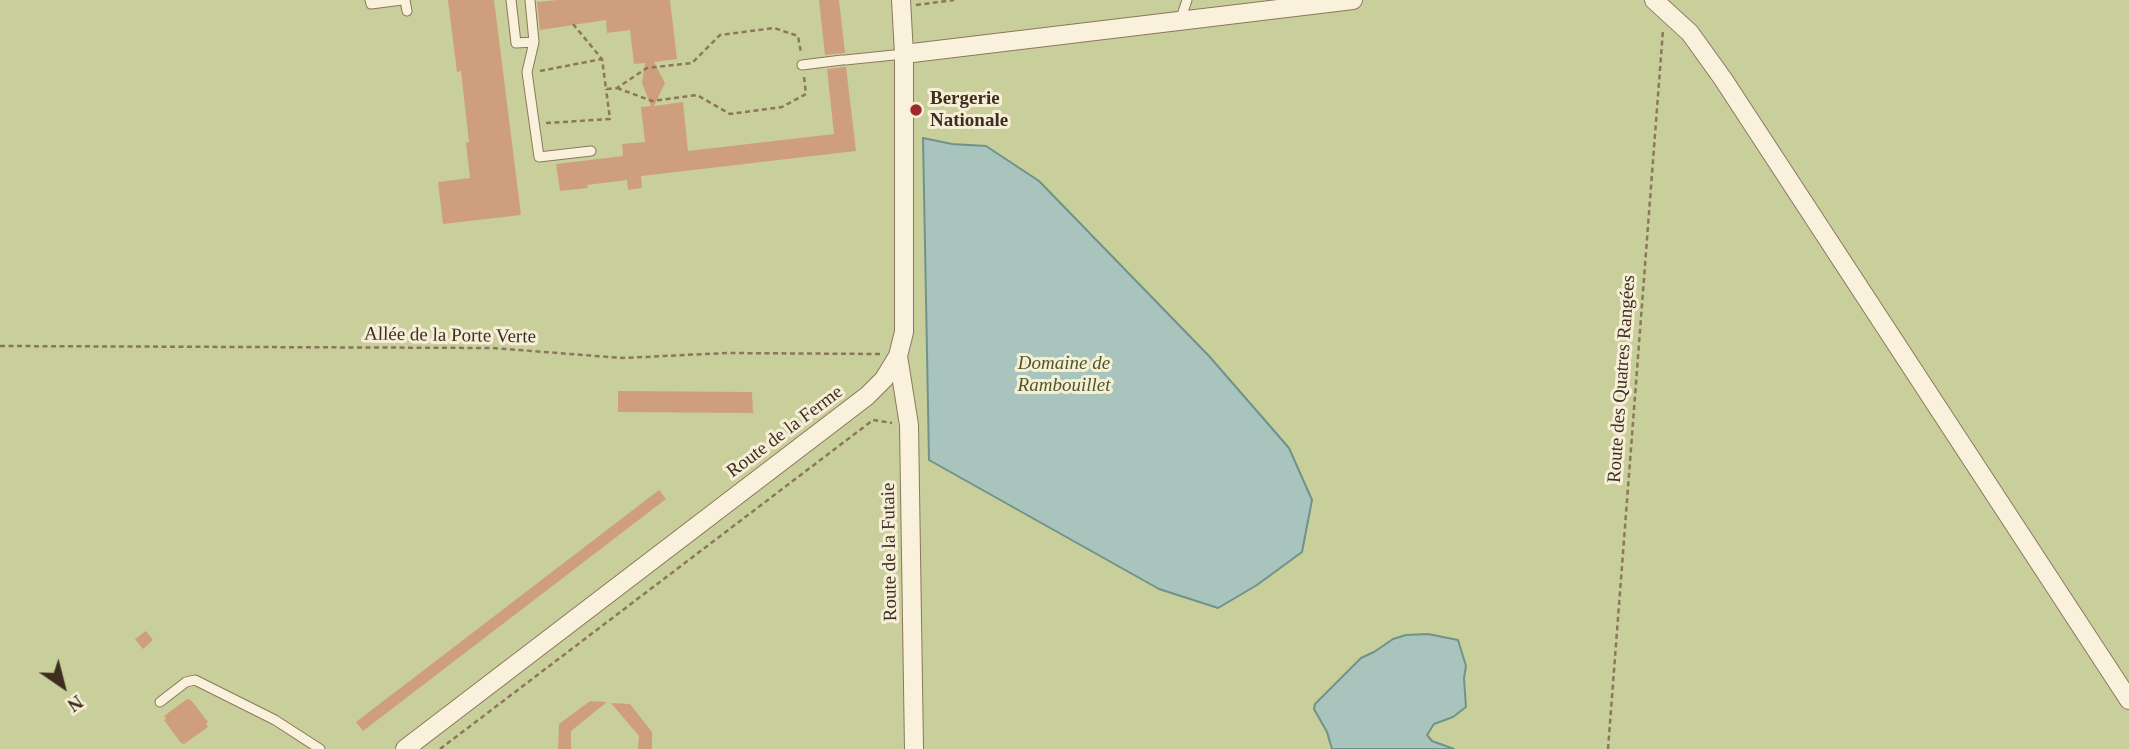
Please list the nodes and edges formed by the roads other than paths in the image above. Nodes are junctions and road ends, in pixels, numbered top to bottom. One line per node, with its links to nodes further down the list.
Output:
1 (370, 0): 2 (lane)
2 (404, 0): 10 (lane)
3 (511, 0): 12 (lane)
4 (530, 0): 12 (lane)
5 (1187, 0): 11 (lane)
6 (1353, 0): 8 (street)
7 (901, 3): 13 (street, Route de la Ferme)
8 (1291, 4): 11 (street)
9 (1659, 6): 17 (street)
10 (407, 11)
11 (1180, 21): 13 (street)
12 (534, 42): 15 (lane)
13 (904, 54): 14 (lane); 16 (street, Route de la Ferme)
14 (802, 65)
15 (591, 151)
16 (898, 356): 20 (street, Route de la Ferme); 21 (street, Route de la Futaie)
17 (2129, 701)
18 (160, 702): 19 (lane)
19 (320, 749)
20 (405, 749)
21 (914, 749)

